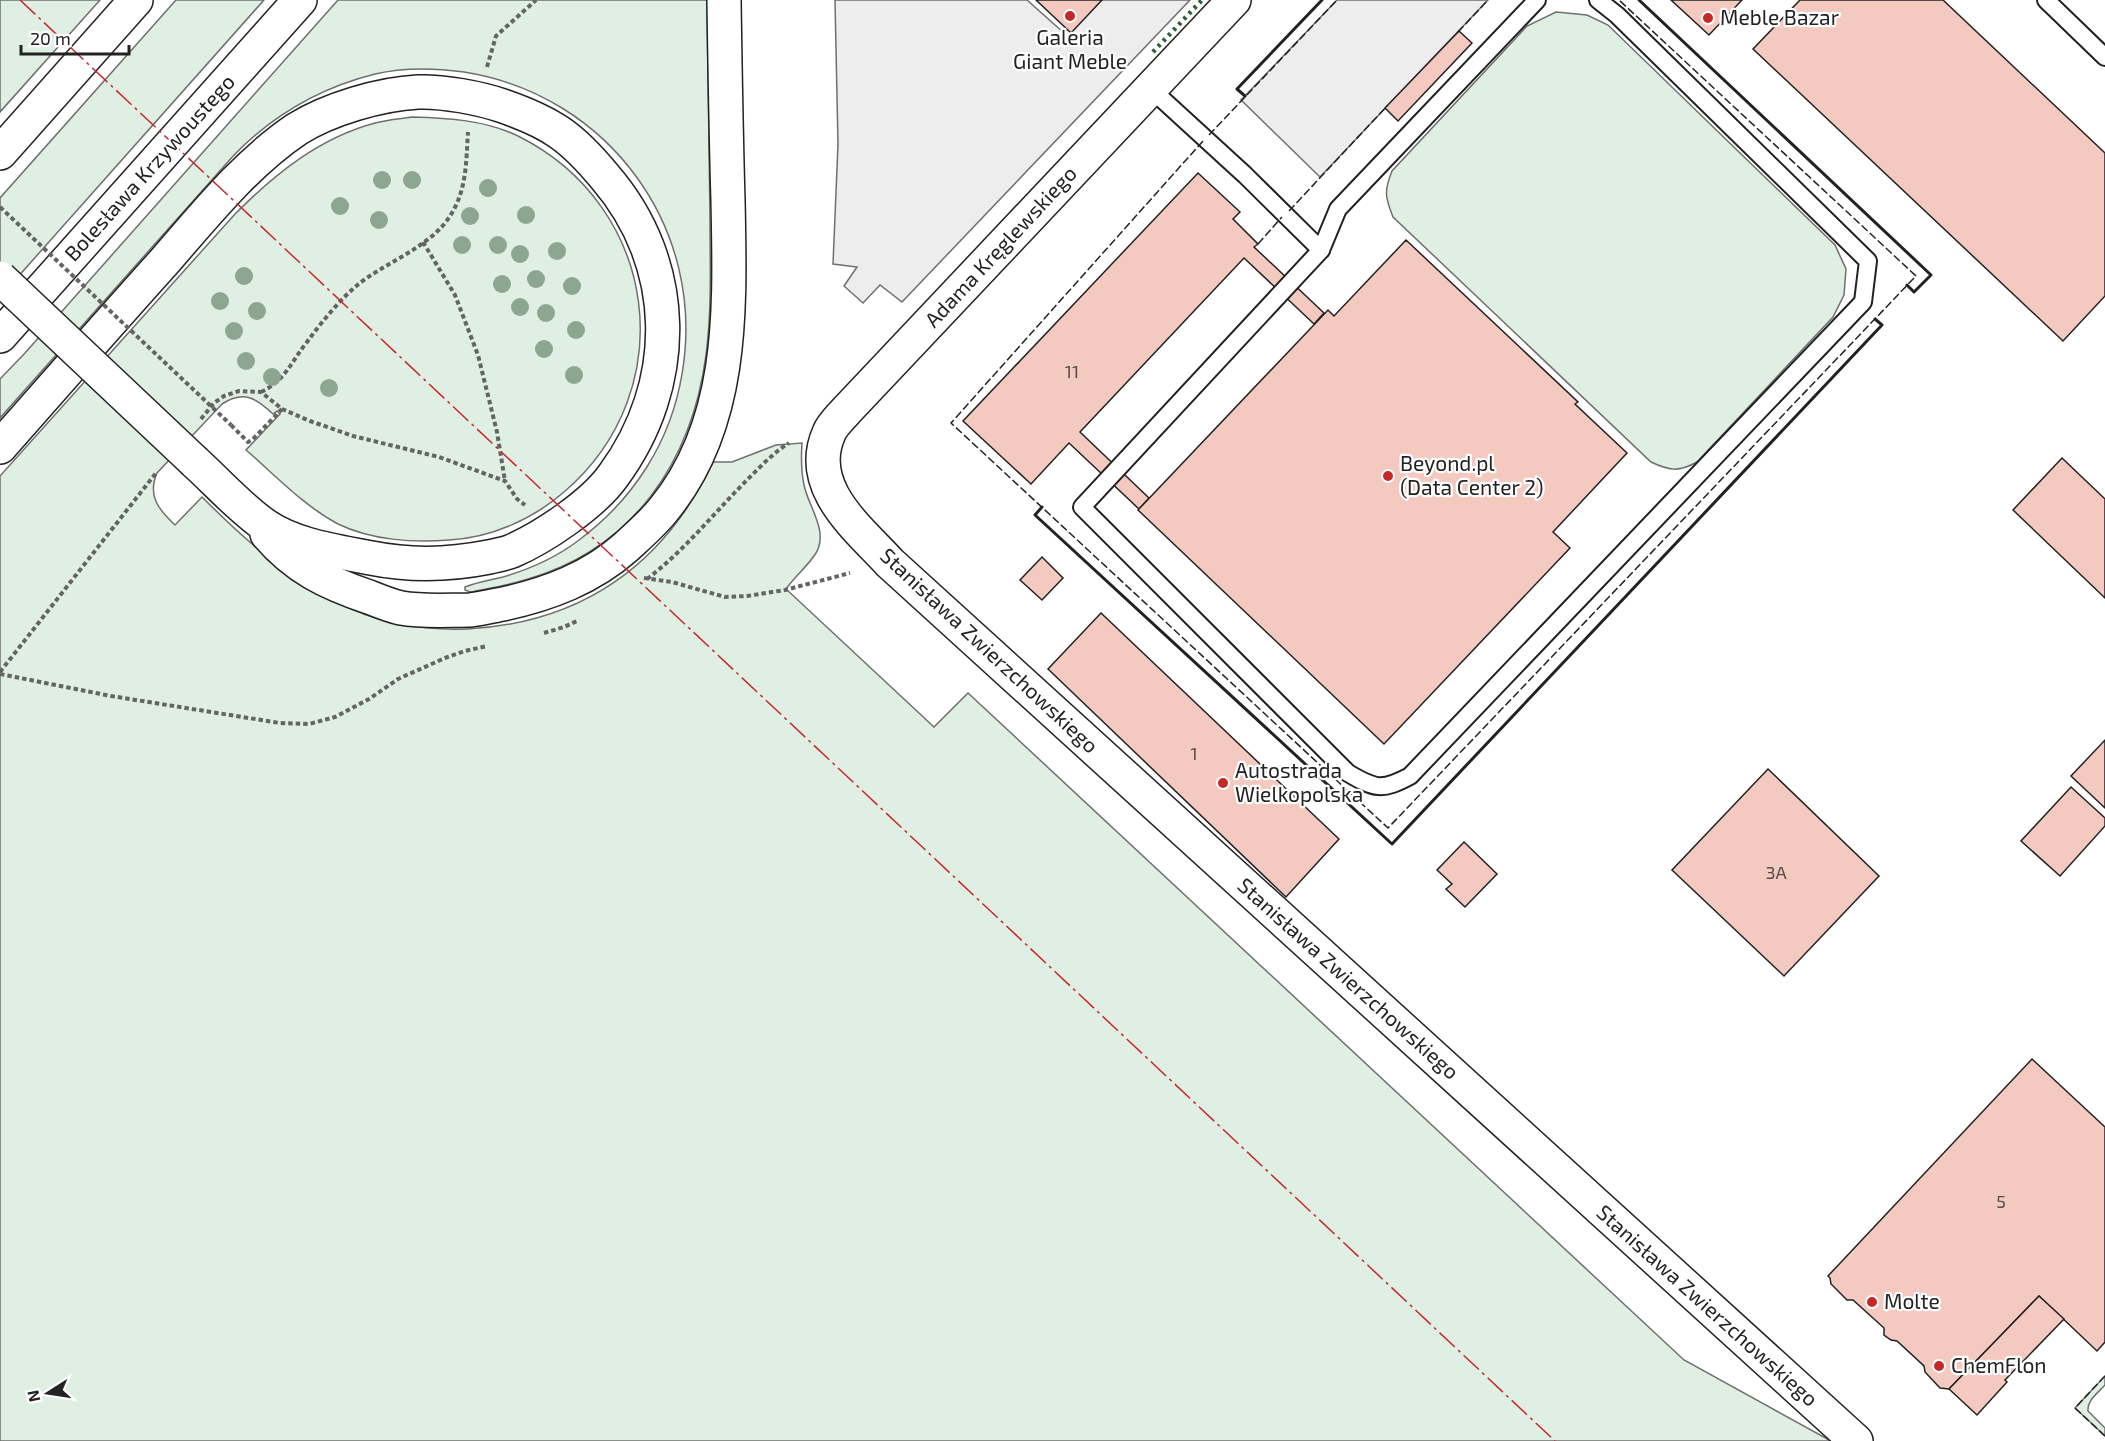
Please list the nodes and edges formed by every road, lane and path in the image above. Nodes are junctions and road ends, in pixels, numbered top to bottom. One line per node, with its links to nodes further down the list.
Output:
1 (136, 0): 12 (main road)
2 (300, 0): 17 (main road, Bolesława Krzywoustego)
3 (536, 0): 11 (path)
4 (724, 0): 27 (main road)
5 (1234, 0): 10 (main road, Adama Kręglewskiego)
6 (1537, 0): 15 (lane)
7 (1598, 0): 15 (lane)
8 (2046, 0): 9 (lane)
9 (2105, 57)
10 (1151, 89): 15 (lane); 25 (main road, Adama Kręglewskiego)
11 (477, 100): 14 (path); 21 (main road); 26 (main road)
12 (0, 153)
13 (0, 207): 19 (path, bridge)
14 (423, 242): 18 (path); 23 (path)
15 (1321, 250)
16 (0, 278): 24 (main road, bridge)
17 (0, 336)
18 (261, 392): 19 (path); 20 (path)
19 (282, 409): 23 (path)
20 (199, 421)
21 (0, 447)
22 (162, 466): 29 (path)
23 (505, 481): 26 (path)
24 (249, 512): 26 (main road); 27 (main road)
25 (843, 513): 28 (main road, Stanisława Zwierzchowskiego)
26 (555, 526)
27 (610, 561): 28 (path)
28 (890, 563): 30 (main road, Stanisława Zwierzchowskiego)
29 (0, 672)
30 (1856, 1441)

